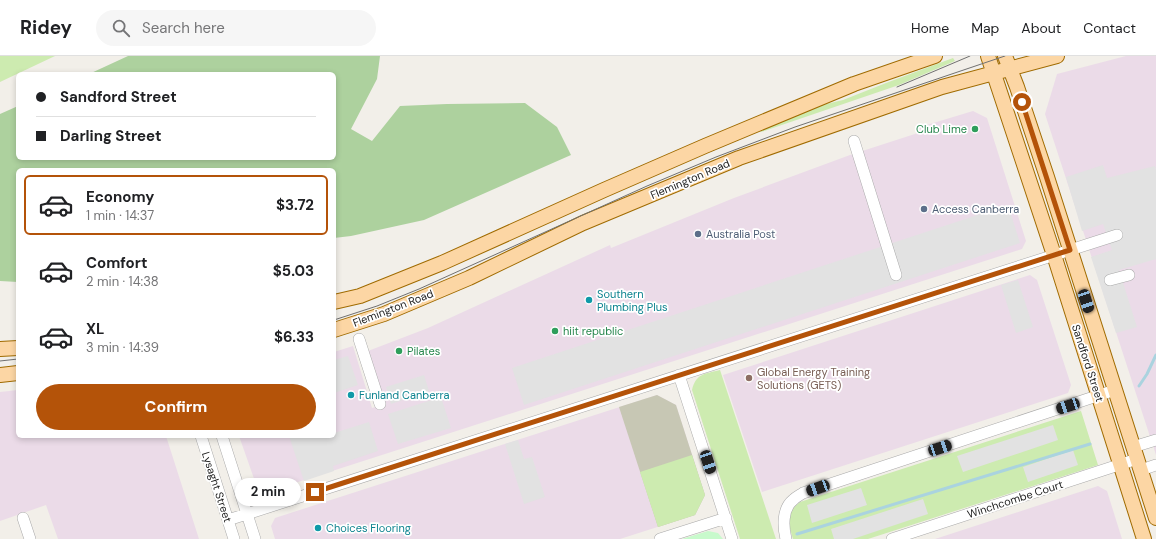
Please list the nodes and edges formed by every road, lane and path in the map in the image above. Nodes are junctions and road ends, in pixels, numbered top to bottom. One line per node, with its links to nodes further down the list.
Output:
1 (935, 56): 13 (main road, Flemington Road)
2 (988, 56): 5 (main road, Sandford Street)
3 (1057, 56): 4 (main road, Flemington Road)
4 (1007, 62): 5 (main road, Flemington Road); 8 (main road, Sandford Street)
5 (995, 72): 9 (main road, Sandford Street); 16 (main road, Flemington Road)
6 (854, 141): 10 (street)
7 (1117, 234): 8 (street)
8 (1070, 250): 9 (street); 23 (main road, Sandford Street)
9 (1054, 255): 22 (street); 24 (main road, Sandford Street)
10 (896, 274)
11 (1129, 275): 12 (street)
12 (1110, 280)
13 (360, 296): 14 (main road, Flemington Road); 15 (main road)
14 (336, 302)
15 (336, 306)
16 (336, 329)
17 (359, 339): 25 (street, Flemington Road)
18 (16, 348): 19 (main road)
19 (0, 349)
20 (16, 373): 21 (main road)
21 (0, 375)
22 (680, 375): 32 (street); 34 (street)
23 (1115, 390): 24 (street); 29 (main road, Sandford Street)
24 (1099, 396): 30 (main road, Sandford Street); 42 (street)
25 (380, 404)
26 (202, 438): 36 (street, Lysaght Street)
27 (223, 438): 32 (street, Lysaght Street)
28 (1156, 440): 29 (street)
29 (1137, 459): 30 (street, Winchcombe Court); 31 (street); 35 (main road, Sandford Street)
30 (1120, 464): 43 (street, Winchcombe Court); 44 (main road, Sandford Street)
31 (1156, 465)
32 (247, 514): 36 (street); 39 (street, Lysaght Street)
33 (23, 518): 37 (street)
34 (726, 518): 40 (street); 41 (street)
35 (1156, 518)
36 (228, 520): 38 (street, Lysaght Street)
37 (30, 539)
38 (234, 539)
39 (255, 539)
40 (660, 539)
41 (732, 539)
42 (786, 539)
43 (892, 539)
44 (1144, 539)

